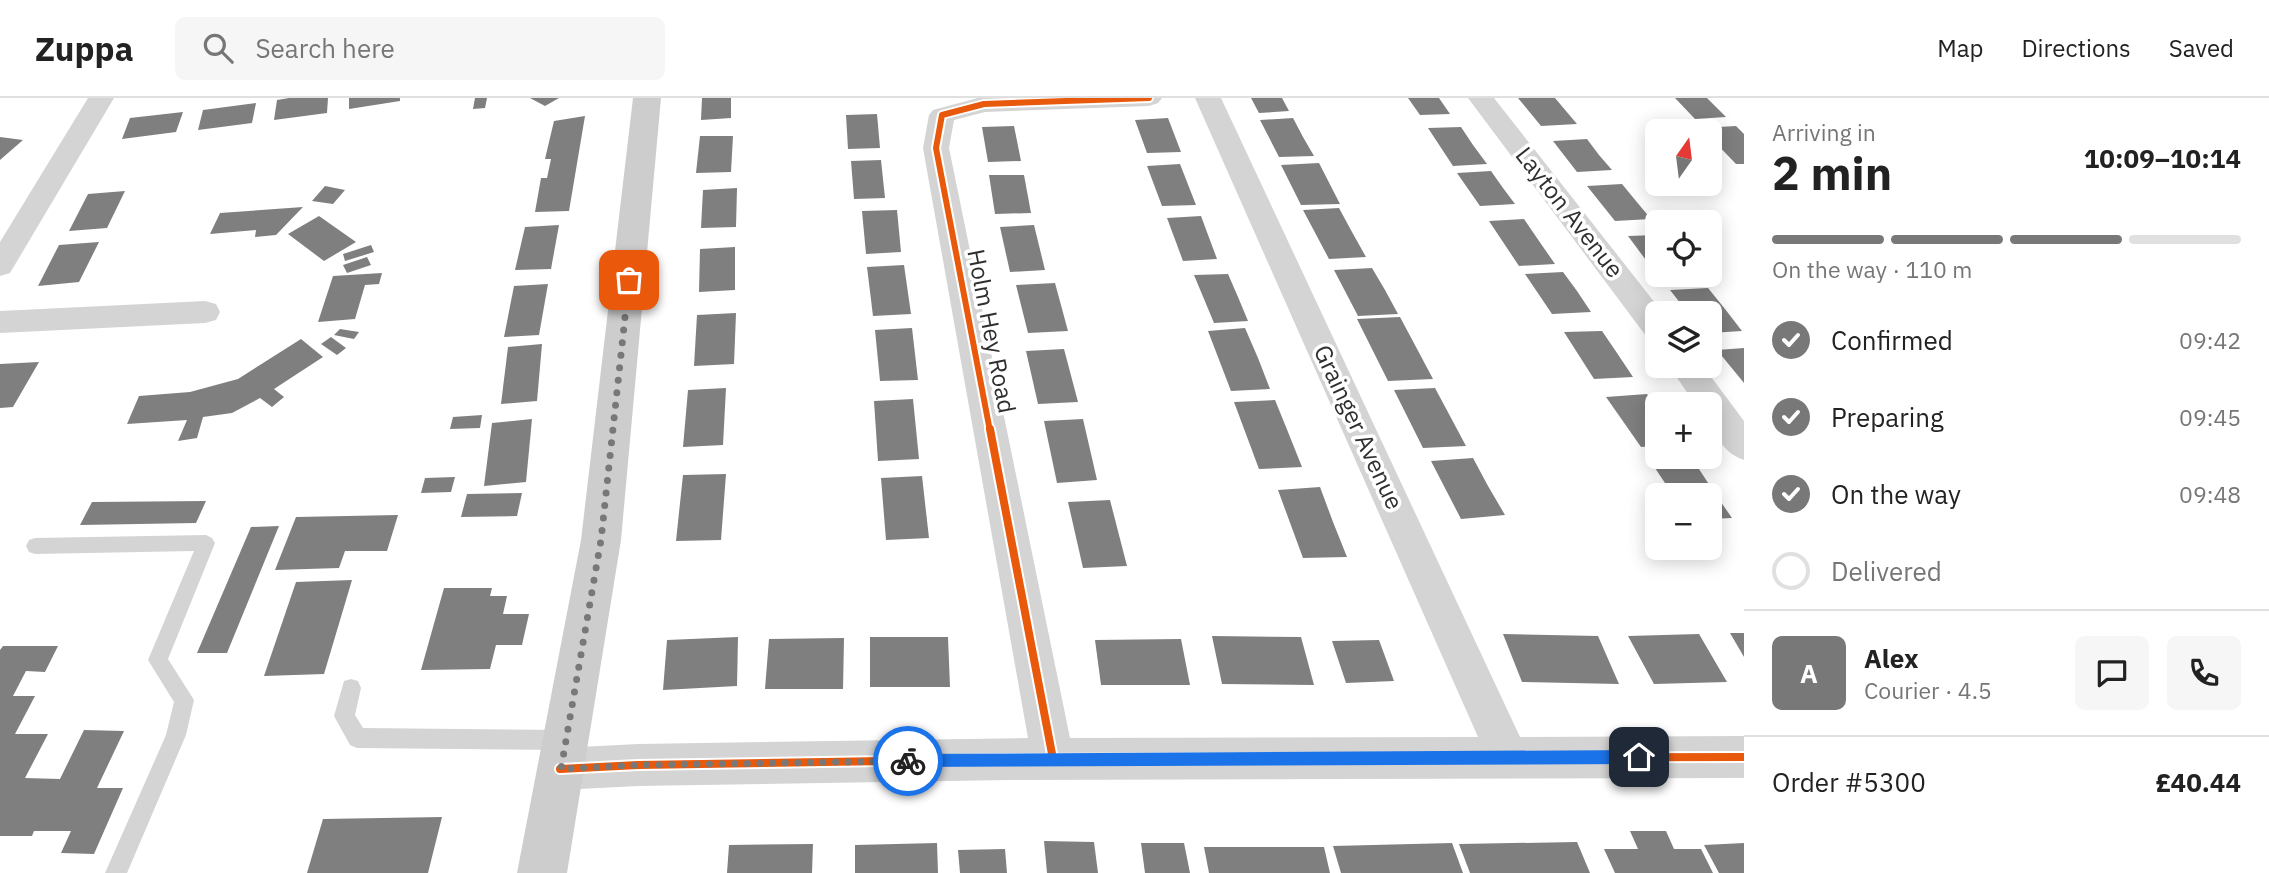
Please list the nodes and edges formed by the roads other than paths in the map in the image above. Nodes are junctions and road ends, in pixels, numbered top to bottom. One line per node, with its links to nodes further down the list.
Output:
1 (101, 98): 6 (street)
2 (647, 98): 14 (street)
3 (1149, 98): 17 (street, Holm Hey Road)
4 (1208, 98): 15 (street, Grainger Avenue)
5 (1481, 98): 8 (street, Layton Avenue)
6 (0, 266)
7 (205, 312): 9 (street)
8 (1645, 312)
9 (0, 322)
10 (1694, 378): 11 (street)
11 (1744, 446)
12 (35, 546): 18 (lane)
13 (351, 688): 14 (lane)
14 (564, 754): 17 (street); 19 (street)
15 (1508, 757): 16 (street); 17 (street)
16 (1744, 757)
17 (1053, 759)
18 (116, 873)
19 (542, 873)

